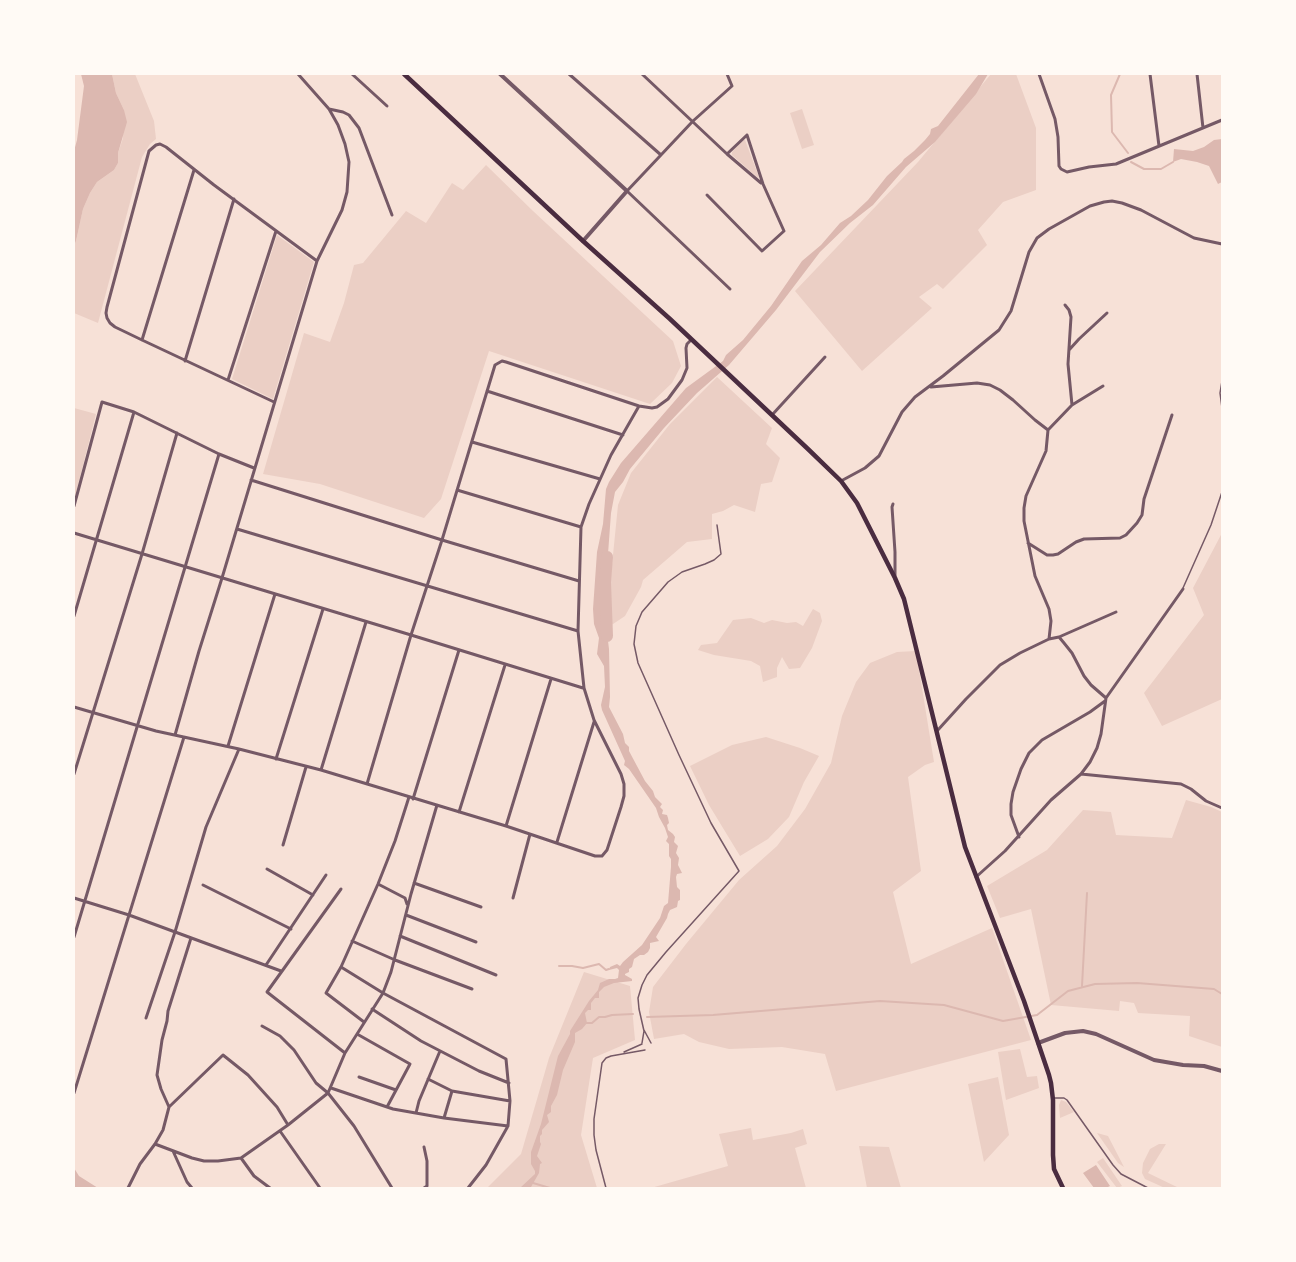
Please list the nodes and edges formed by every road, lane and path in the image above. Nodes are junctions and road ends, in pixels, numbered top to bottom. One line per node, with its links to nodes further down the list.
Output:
1 (298, 74): 12 (street)
2 (351, 74): 11 (street)
3 (406, 74): 26 (main road)
4 (500, 74): 21 (street)
5 (569, 74): 18 (street)
6 (642, 74): 14 (street)
7 (727, 74): 14 (street)
8 (1039, 74): 16 (street)
9 (1150, 74): 16 (street)
10 (1197, 74): 15 (street)
11 (387, 106)
12 (329, 109): 24 (street); 28 (street)
13 (1222, 120): 15 (street)
14 (693, 121): 17 (street); 18 (street)
15 (1203, 128): 16 (street)
16 (1159, 146)
17 (727, 154): 20 (street); 20 (street)
18 (661, 155): 21 (street)
19 (194, 169): 23 (street); 32 (street); 32 (street)
20 (763, 184): 22 (street)
21 (627, 191): 26 (street); 29 (street)
22 (707, 195)
23 (234, 200): 25 (street); 36 (street)
24 (392, 215)
25 (276, 231): 28 (street); 37 (street)
26 (583, 242): 33 (main road)
27 (1222, 244): 40 (street)
28 (317, 261): 42 (street)
29 (730, 289)
30 (1065, 305): 34 (street)
31 (1107, 313): 34 (street)
32 (142, 340): 36 (street)
33 (691, 340): 44 (street); 47 (main road)
34 (1069, 350): 43 (street)
35 (825, 357): 47 (street)
36 (185, 361): 37 (street)
37 (228, 380): 42 (street)
38 (1222, 381): 45 (lane)
39 (1103, 386): 43 (street)
40 (929, 387): 49 (street); 57 (street)
41 (487, 391): 44 (street); 51 (street); 52 (street)
42 (274, 402): 54 (street)
43 (1072, 405): 49 (street)
44 (639, 406): 51 (street)
45 (1222, 408)
46 (134, 412): 50 (street); 61 (street); 66 (street)
47 (772, 415): 57 (main road)
48 (1172, 415): 68 (street)
49 (1048, 430): 68 (street)
50 (177, 433): 53 (street); 69 (street)
51 (623, 435): 55 (street)
52 (472, 442): 55 (street); 58 (street)
53 (219, 454): 54 (street); 70 (street)
54 (255, 468): 56 (street)
55 (600, 479): 63 (street)
56 (251, 480): 64 (street); 67 (street)
57 (841, 481): 72 (main road)
58 (458, 490): 63 (street); 67 (street)
59 (1222, 492): 75 (lane)
60 (893, 504): 72 (street)
61 (74, 506)
62 (717, 525): 146 (lane)
63 (582, 527): 73 (street)
64 (237, 529): 71 (street); 74 (street)
65 (74, 533): 66 (street)
66 (96, 540): 69 (street); 79 (street)
67 (442, 540): 73 (street); 74 (street)
68 (1028, 543): 84 (street)
69 (142, 554): 70 (street); 91 (street)
70 (185, 566): 71 (street); 93 (street)
71 (222, 578): 76 (street); 95 (street)
72 (895, 578): 94 (main road)
73 (579, 581): 81 (street)
74 (427, 586): 81 (street); 82 (street)
75 (1183, 590): 89 (street)
76 (274, 594): 77 (street); 97 (street)
77 (323, 609): 80 (street); 99 (street)
78 (1116, 612): 83 (street)
79 (74, 616)
80 (366, 622): 82 (street); 101 (street)
81 (578, 631): 88 (street)
82 (411, 634): 85 (street); 104 (street)
83 (1059, 637): 84 (street); 89 (street)
84 (1049, 639): 94 (street)
85 (459, 650): 86 (street); 105 (street)
86 (505, 664): 87 (street); 108 (street)
87 (552, 678): 88 (street); 109 (street)
88 (584, 688): 92 (street)
89 (1106, 699): 103 (street); 111 (street)
90 (74, 707): 91 (street)
91 (93, 713): 93 (street); 102 (street)
92 (594, 720): 112 (street); 112 (street)
93 (137, 726): 95 (street); 124 (street)
94 (937, 731): 116 (main road)
95 (175, 735): 96 (street)
96 (184, 737): 97 (street); 126 (street)
97 (228, 746): 98 (street)
98 (239, 749): 99 (street); 129 (street)
99 (276, 759): 100 (street)
100 (306, 766): 101 (street); 113 (street)
101 (321, 770): 104 (street)
102 (74, 774)
103 (1081, 774): 107 (street); 111 (street)
104 (367, 784): 105 (street)
105 (411, 798): 106 (street); 118 (street)
106 (437, 805): 108 (street); 117 (street)
107 (1222, 808)
108 (459, 812): 109 (street)
109 (506, 826): 110 (street)
110 (530, 834): 112 (street); 123 (street)
111 (1018, 837): 116 (street)
112 (557, 842)
113 (284, 845)
114 (267, 869): 121 (street)
115 (326, 875): 121 (street)
116 (976, 877): 149 (main road)
117 (414, 883): 125 (street); 127 (street)
118 (378, 884): 127 (street); 133 (street)
119 (203, 885): 128 (street)
120 (340, 890): 138 (street)
121 (313, 896): 128 (street)
122 (74, 898): 124 (street)
123 (513, 898)
124 (84, 901): 126 (street); 131 (street)
125 (481, 907)
126 (129, 915): 129 (street); 161 (street)
127 (406, 915): 130 (street); 134 (street)
128 (291, 929): 136 (street)
129 (175, 932): 132 (street); 143 (street)
130 (400, 936): 135 (street); 139 (street)
131 (74, 937)
132 (191, 938): 136 (street); 165 (street)
133 (352, 941): 135 (street); 137 (street)
134 (476, 942)
135 (395, 960): 140 (street); 141 (street)
136 (266, 965): 138 (street)
137 (340, 967): 141 (street); 144 (street)
138 (282, 971): 152 (street)
139 (496, 975)
140 (472, 988)
141 (383, 993): 142 (street); 157 (street)
142 (372, 1009): 144 (street); 151 (street)
143 (146, 1018)
144 (364, 1022): 147 (street)
145 (262, 1026): 162 (street)
146 (642, 1026): 148 (lane); 153 (lane)
147 (357, 1034): 152 (street); 159 (street)
148 (651, 1043)
149 (1038, 1043): 154 (street); 163 (main road)
150 (645, 1050): 153 (lane)
151 (440, 1051): 156 (street); 157 (street)
152 (345, 1053): 158 (street)
153 (618, 1054): 183 (lane)
154 (1222, 1071)
155 (359, 1077): 159 (street)
156 (428, 1079): 160 (street); 167 (street)
157 (509, 1083): 164 (street)
158 (331, 1088): 162 (street); 166 (street)
159 (396, 1090): 166 (street)
160 (452, 1091): 164 (street); 168 (street)
161 (74, 1093)
162 (328, 1093): 169 (street); 180 (street)
163 (1053, 1098): 184 (main road); 185 (lane)
164 (510, 1101): 170 (street)
165 (169, 1107): 169 (street); 172 (street)
166 (387, 1107): 167 (street)
167 (416, 1113): 168 (street)
168 (444, 1118): 170 (street)
169 (288, 1125): 171 (street)
170 (508, 1126): 182 (street)
171 (280, 1131): 175 (street); 179 (street)
172 (155, 1144): 174 (street); 176 (street)
173 (424, 1147): 181 (street)
174 (173, 1151): 175 (street); 177 (street)
175 (241, 1158): 178 (street)
176 (128, 1188)
177 (192, 1188)
178 (270, 1188)
179 (320, 1188)
180 (392, 1188)
181 (427, 1188)
182 (468, 1188)
183 (606, 1188)
184 (1063, 1188)
185 (1148, 1188)

